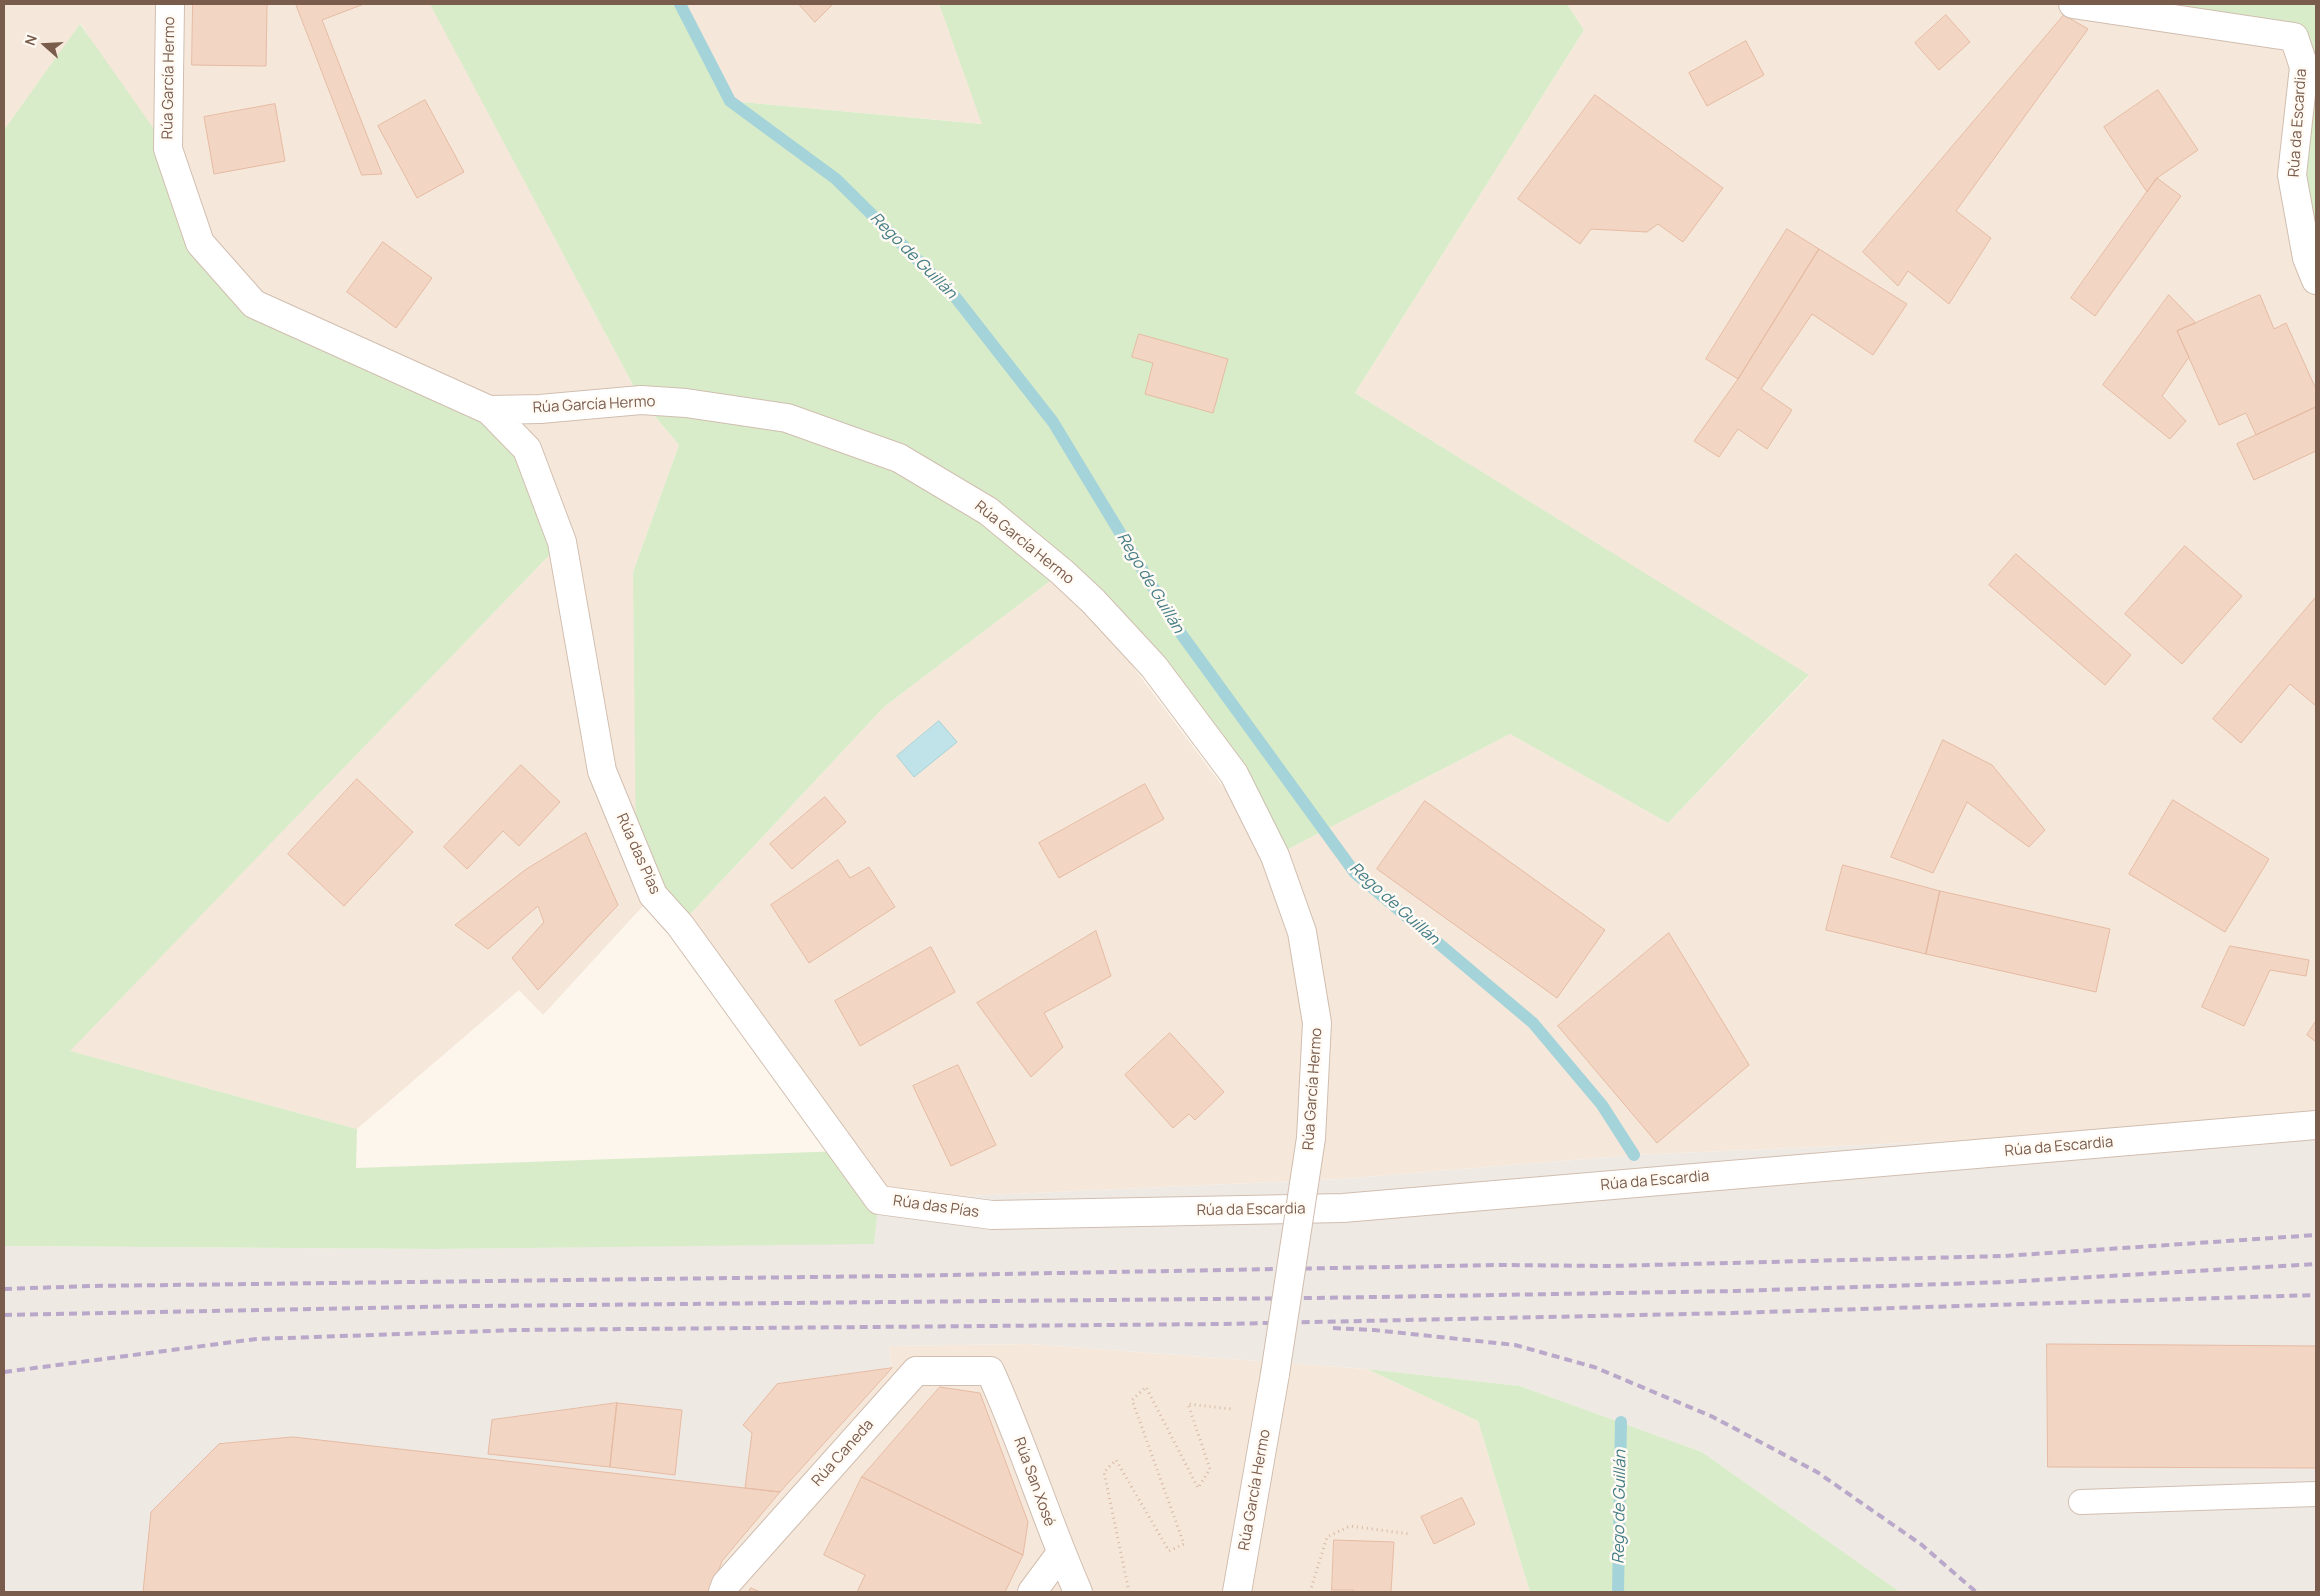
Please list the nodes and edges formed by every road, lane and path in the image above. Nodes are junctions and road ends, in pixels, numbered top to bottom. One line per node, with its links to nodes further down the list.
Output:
1 (170, 4): 4 (street, Rúa García Hermo)
2 (2073, 4): 3 (street, Rúa da Escardia)
3 (2316, 280)
4 (488, 410): 6 (street, Rúa das Pías); 17 (street, Rúa García Hermo, bridge)
5 (2316, 1125): 6 (street, Rúa da Escardia)
6 (992, 1215)
7 (990, 1371): 12 (street, Rúa San Xosé); 13 (street, Rúa Caneda)
8 (1235, 1409): 16 (path)
9 (2316, 1494): 10 (lane)
10 (2081, 1502)
11 (1410, 1534): 18 (path)
12 (1061, 1553): 14 (street); 15 (street, Rúa San Xosé)
13 (723, 1592)
14 (1032, 1592)
15 (1078, 1592)
16 (1129, 1592)
17 (1237, 1592)
18 (1310, 1592)

